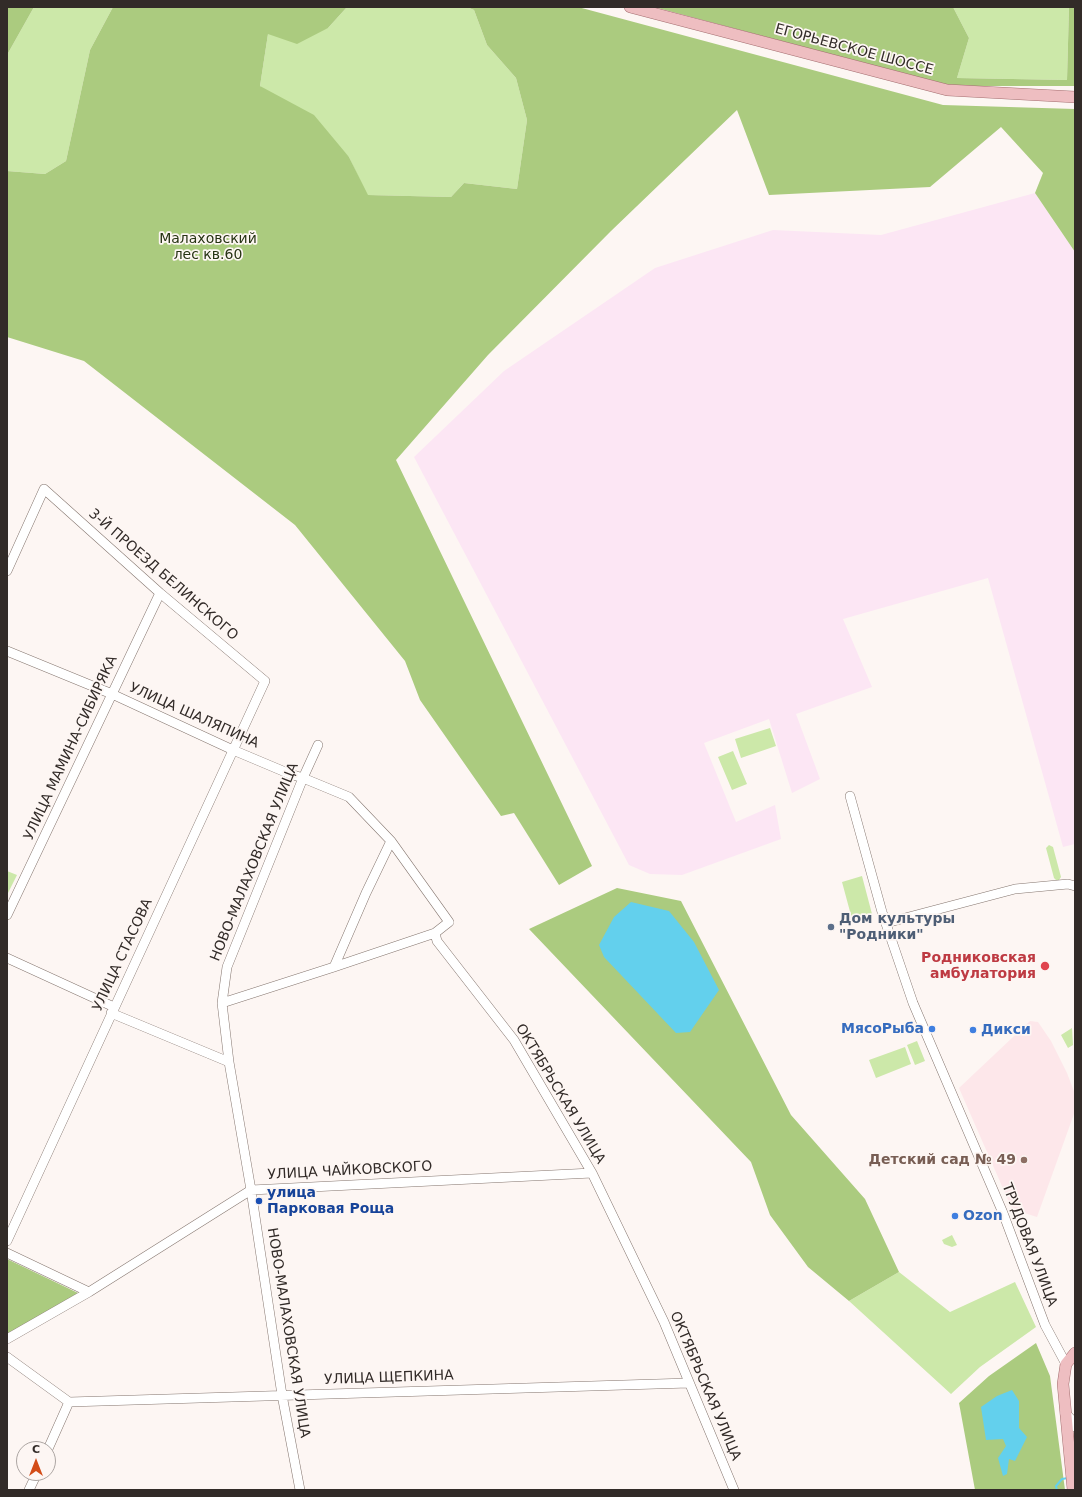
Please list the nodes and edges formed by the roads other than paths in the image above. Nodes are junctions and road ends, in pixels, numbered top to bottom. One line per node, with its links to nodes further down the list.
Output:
1 (630, 7): 2 (main road, ЕГОРЬЕВСКОЕ ШОССЕ)
2 (1075, 97)
3 (7, 571): 4 (street, 3-Й ПРОЕЗД БЕЛИНСКОГО)
4 (160, 593): 6 (street, 3-Й ПРОЕЗД БЕЛИНСКОГО); 7 (street, УЛИЦА МАМИНА-СИБИРЯКА)
5 (7, 651): 7 (street, УЛИЦА ШАЛЯПИНА)
6 (265, 681): 9 (street, УЛИЦА СТАСОВА)
7 (112, 694): 9 (street, УЛИЦА ШАЛЯПИНА); 14 (street, УЛИЦА МАМИНА-СИБИРЯКА)
8 (318, 745): 10 (street, НОВО-МАЛАХОВСКАЯ УЛИЦА)
9 (233, 750): 10 (street, УЛИЦА ШАЛЯПИНА); 20 (street, УЛИЦА СТАСОВА)
10 (303, 778): 12 (street); 19 (street, НОВО-МАЛАХОВСКАЯ УЛИЦА)
11 (850, 796): 15 (street, ТРУДОВАЯ УЛИЦА)
12 (391, 841): 16 (street); 18 (street)
13 (1075, 886): 15 (street)
14 (7, 915)
15 (886, 923): 30 (street, ТРУДОВАЯ УЛИЦА)
16 (436, 933): 18 (street); 22 (street, ОКТЯБРЬСКАЯ УЛИЦА)
17 (7, 958): 20 (street)
18 (334, 967): 19 (street)
19 (222, 1003): 21 (street, НОВО-МАЛАХОВСКАЯ УЛИЦА)
20 (113, 1010): 21 (street); 24 (street, УЛИЦА СТАСОВА)
21 (229, 1062): 23 (street, НОВО-МАЛАХОВСКАЯ УЛИЦА)
22 (592, 1173): 23 (street, УЛИЦА ЧАЙКОВСКОГО); 31 (street, ОКТЯБРЬСКАЯ УЛИЦА)
23 (251, 1190): 26 (street, УЛИЦА ЧАЙКОВСКОГО); 32 (street, НОВО-МАЛАХОВСКАЯ УЛИЦА)
24 (7, 1241)
25 (7, 1253): 26 (street)
26 (89, 1292): 27 (street, УЛИЦА ЧАЙКОВСКОГО)
27 (7, 1339)
28 (1075, 1353): 30 (main road)
29 (7, 1357): 33 (street)
30 (1066, 1364): 34 (main road)
31 (689, 1383): 32 (street, УЛИЦА ЩЕПКИНА); 38 (street, ОКТЯБРЬСКАЯ УЛИЦА)
32 (282, 1395): 33 (street, УЛИЦА ЩЕПКИНА); 37 (street, НОВО-МАЛАХОВСКАЯ УЛИЦА)
33 (69, 1402): 36 (street)
34 (1064, 1413): 35 (street); 39 (main road)
35 (1075, 1427)
36 (52, 1441)
37 (300, 1490)
38 (734, 1490)
39 (1073, 1490)

